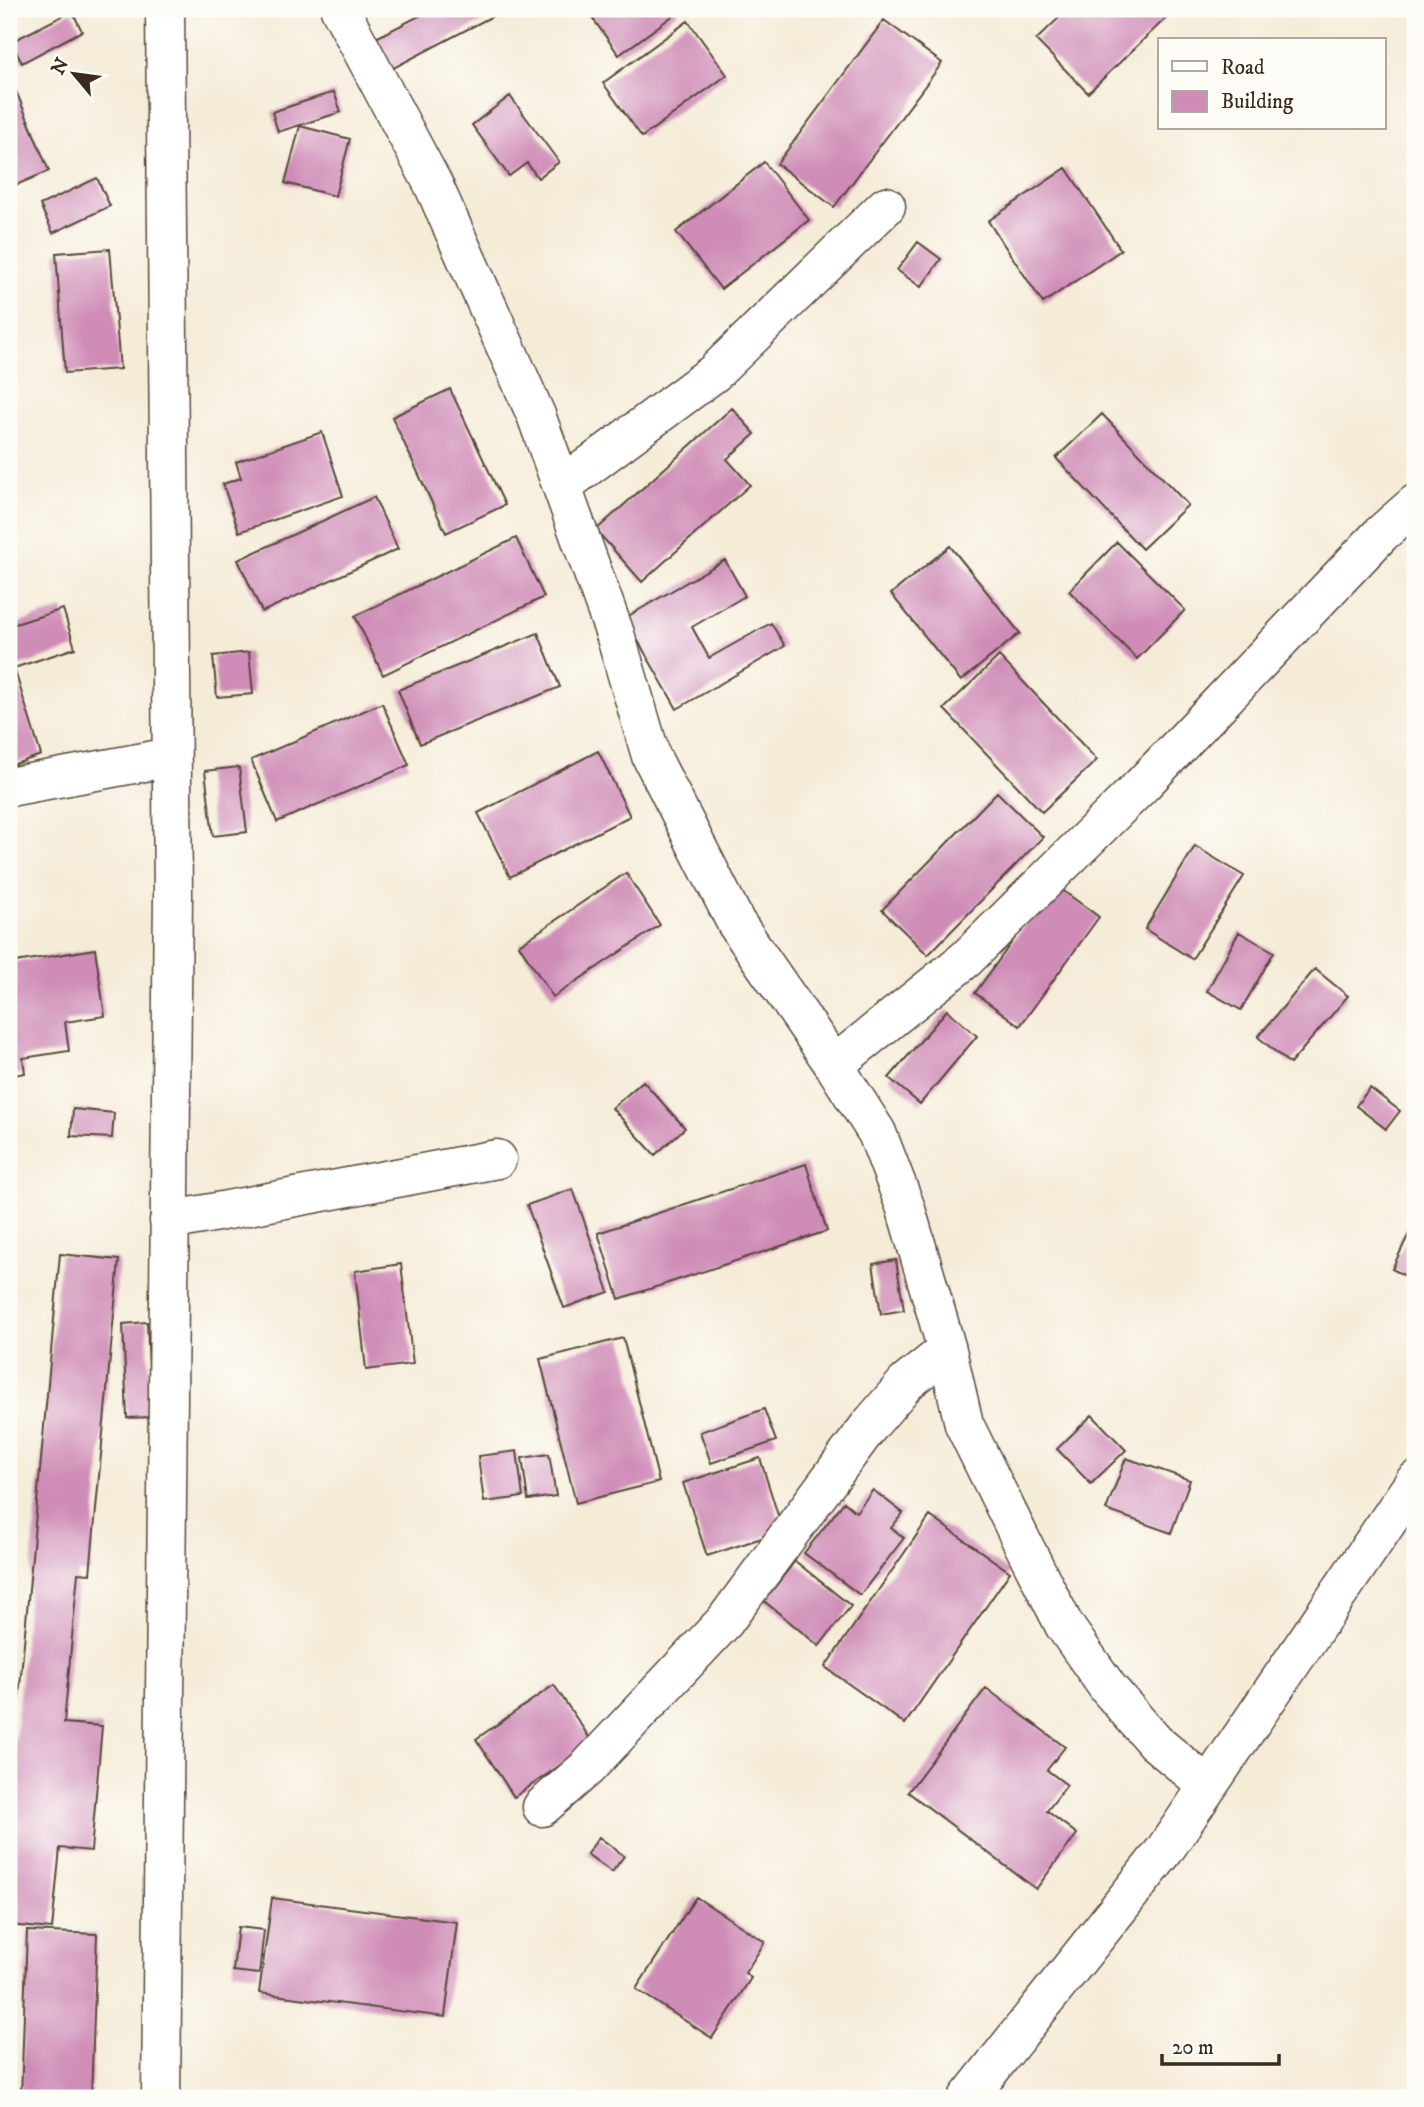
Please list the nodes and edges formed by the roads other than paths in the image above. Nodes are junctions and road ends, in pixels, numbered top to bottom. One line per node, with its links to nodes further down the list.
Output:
1 (165, 9): 6 (street)
2 (341, 9): 4 (street)
3 (886, 206): 4 (street)
4 (562, 486): 8 (street)
5 (1415, 504): 8 (street)
6 (171, 757): 7 (street); 10 (street)
7 (9, 787)
8 (834, 1065): 11 (street)
9 (497, 1160): 10 (street)
10 (169, 1221): 15 (street)
11 (947, 1350): 13 (street); 14 (street)
12 (1415, 1481): 13 (street)
13 (1208, 1786): 16 (street)
14 (542, 1807)
15 (161, 2098)
16 (968, 2098)

